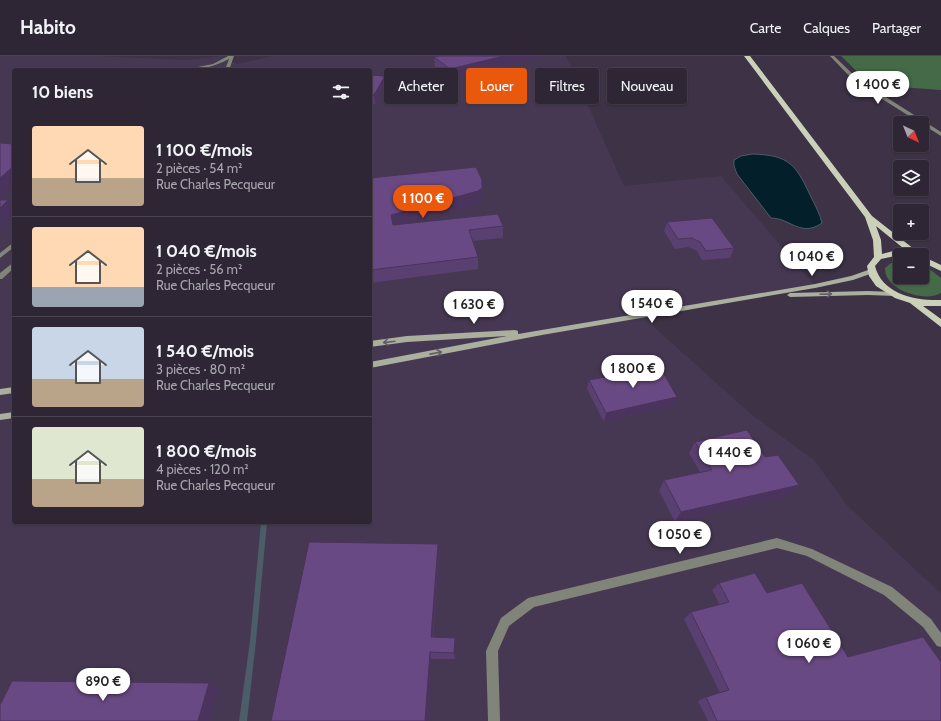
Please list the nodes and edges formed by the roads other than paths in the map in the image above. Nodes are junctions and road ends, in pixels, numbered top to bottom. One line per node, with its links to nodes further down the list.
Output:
1 (232, 56): 4 (street); 5 (street)
2 (747, 56): 7 (main road)
3 (832, 56): 6 (street)
4 (203, 68)
5 (228, 68)
6 (941, 134)
7 (869, 217): 9 (main road); 12 (main road)
8 (12, 246): 11 (street)
9 (907, 248)
10 (893, 254): 12 (main road)
11 (0, 256)
12 (878, 257): 14 (main road)
13 (12, 266): 15 (street)
14 (871, 271): 16 (main road); 17 (main road)
15 (1, 276)
16 (895, 294): 17 (main road, one-way to 16); 18 (main road)
17 (759, 296): 21 (main road)
18 (907, 299): 19 (main road); 20 (main road)
19 (941, 303)
20 (941, 324)
21 (542, 332): 22 (main road, one-way to 22); 23 (main road, one-way to 21)
22 (372, 344)
23 (372, 365)
24 (12, 390): 25 (main road)
25 (0, 392)
26 (12, 416): 27 (main road)
27 (0, 417)
28 (941, 642): 29 (street)
29 (494, 721)

